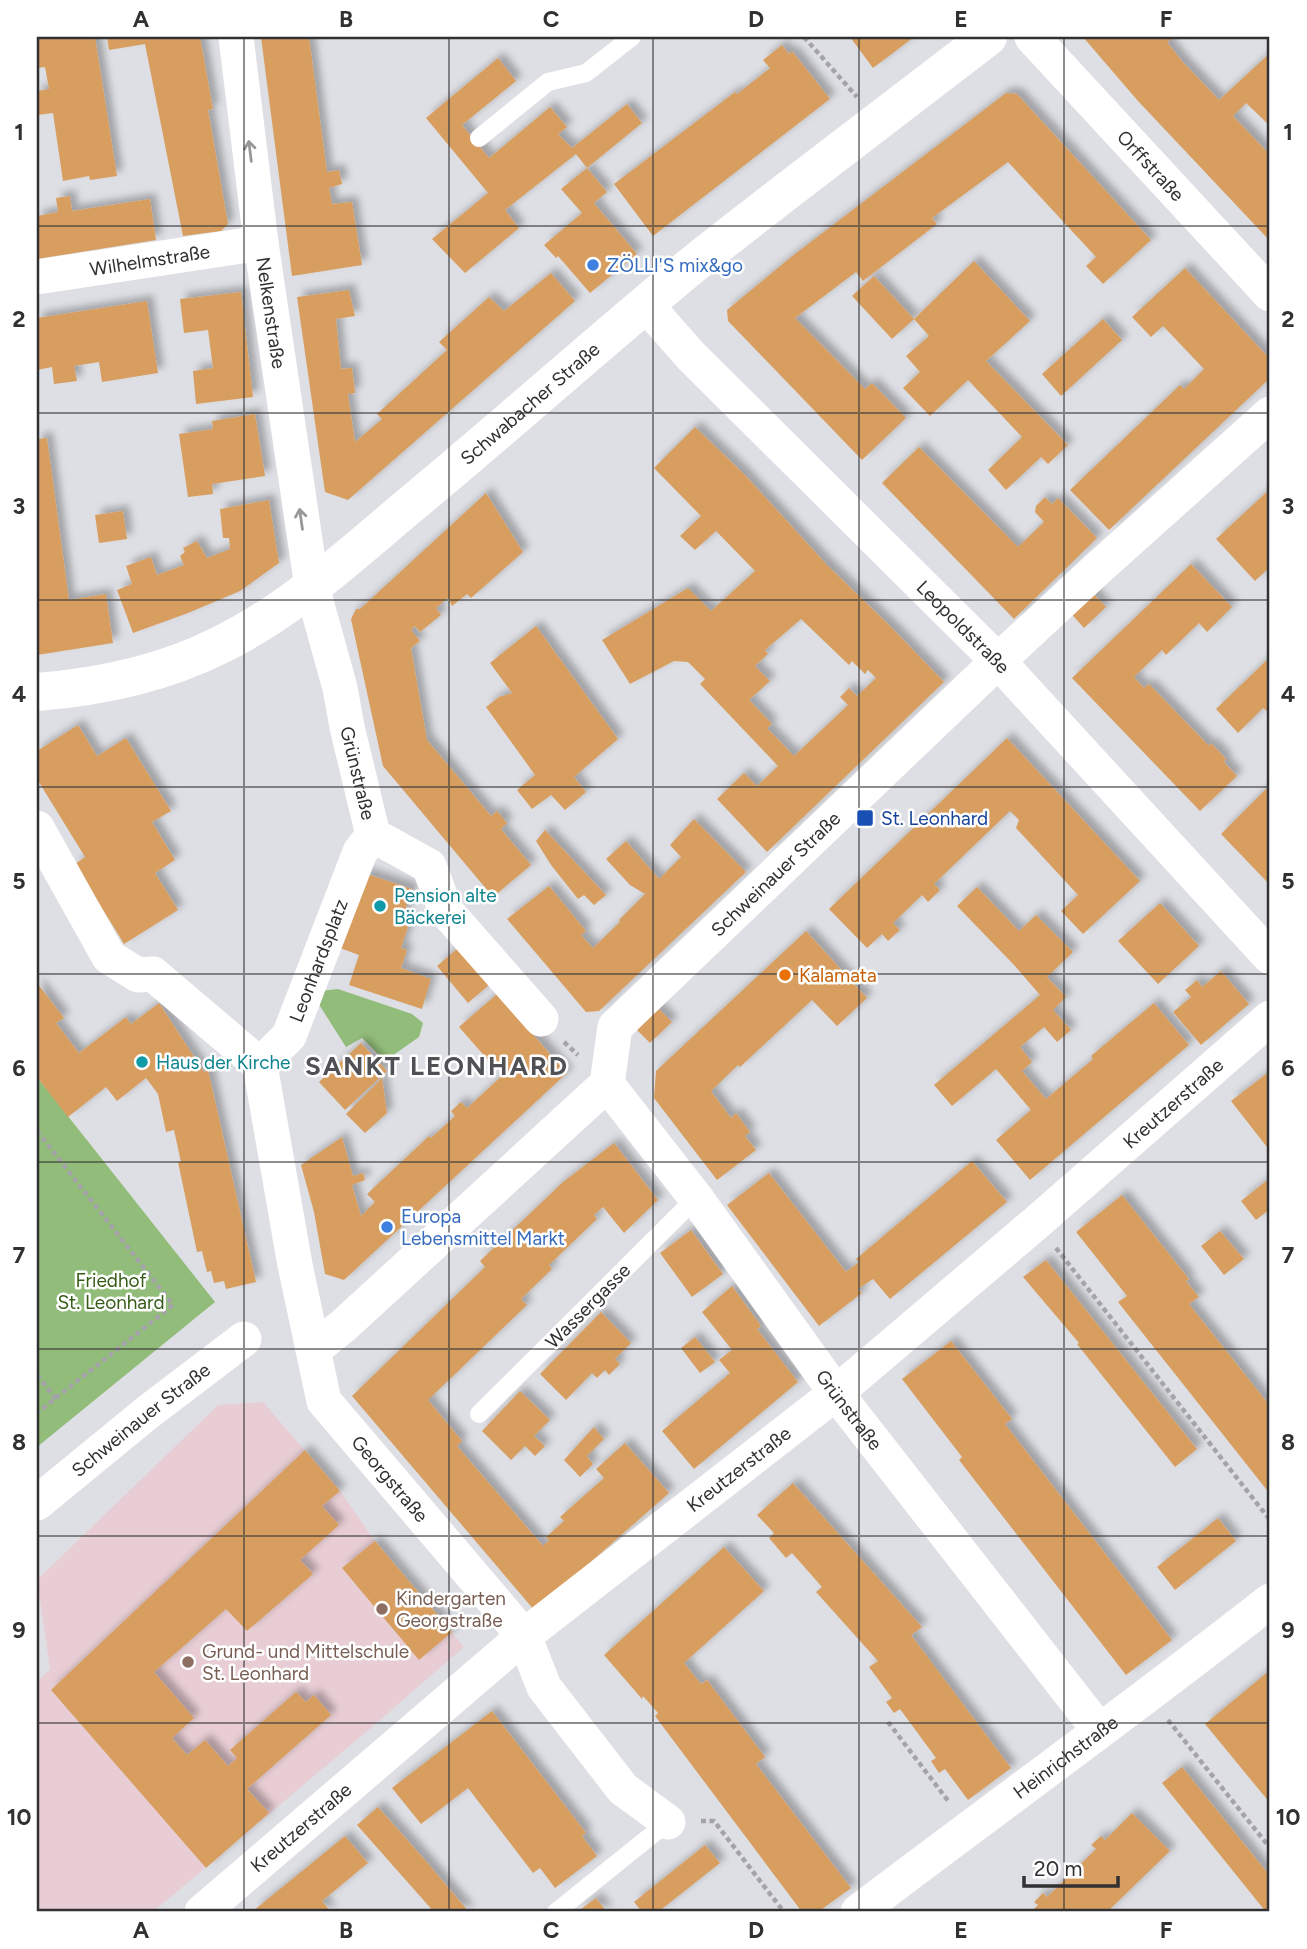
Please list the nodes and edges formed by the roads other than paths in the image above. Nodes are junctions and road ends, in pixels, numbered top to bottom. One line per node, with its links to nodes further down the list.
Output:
1 (236, 37): 6 (street, Nelkenstraße, one-way to 1)
2 (632, 37): 5 (lane)
3 (988, 37): 9 (main road, Schwabacher Straße)
4 (1032, 37): 8 (street, Orffstraße)
5 (479, 138)
6 (261, 243): 7 (street, Wilhelmstraße); 11 (street, Nelkenstraße, one-way to 6)
7 (37, 277)
8 (1270, 294)
9 (646, 305): 11 (main road, Schwabacher Straße); 12 (street, Leopoldstraße)
10 (1270, 414): 12 (street, Schweinauer Straße)
11 (312, 587): 13 (main road, Schwabacher Straße); 15 (street, Grünstraße)
12 (998, 662): 16 (street, Leopoldstraße); 20 (street, Schweinauer Straße)
13 (37, 692)
14 (37, 828): 19 (street)
15 (373, 835): 18 (street, Grünstraße); 19 (street, Leonhardsplatz)
16 (1270, 957)
17 (1270, 1018): 24 (street, Kreutzerstraße)
18 (541, 1019)
19 (260, 1065): 23 (street, Georgstraße)
20 (607, 1084): 21 (street, Grünstraße); 23 (street)
21 (696, 1198): 24 (street, Grünstraße); 25 (lane, Wassergasse)
22 (244, 1339): 26 (street, Schweinauer Straße)
23 (313, 1350): 28 (street, Georgstraße)
24 (836, 1393): 28 (street, Kreutzerstraße); 29 (street, Grünstraße)
25 (479, 1414)
26 (37, 1503)
27 (1270, 1601): 29 (street, Heinrichstraße)
28 (524, 1636): 30 (street, Georgstraße); 31 (street, Kreutzerstraße)
29 (1099, 1730): 33 (street, Heinrichstraße)
30 (668, 1822): 32 (lane)
31 (202, 1912)
32 (556, 1912)
33 (858, 1912)

